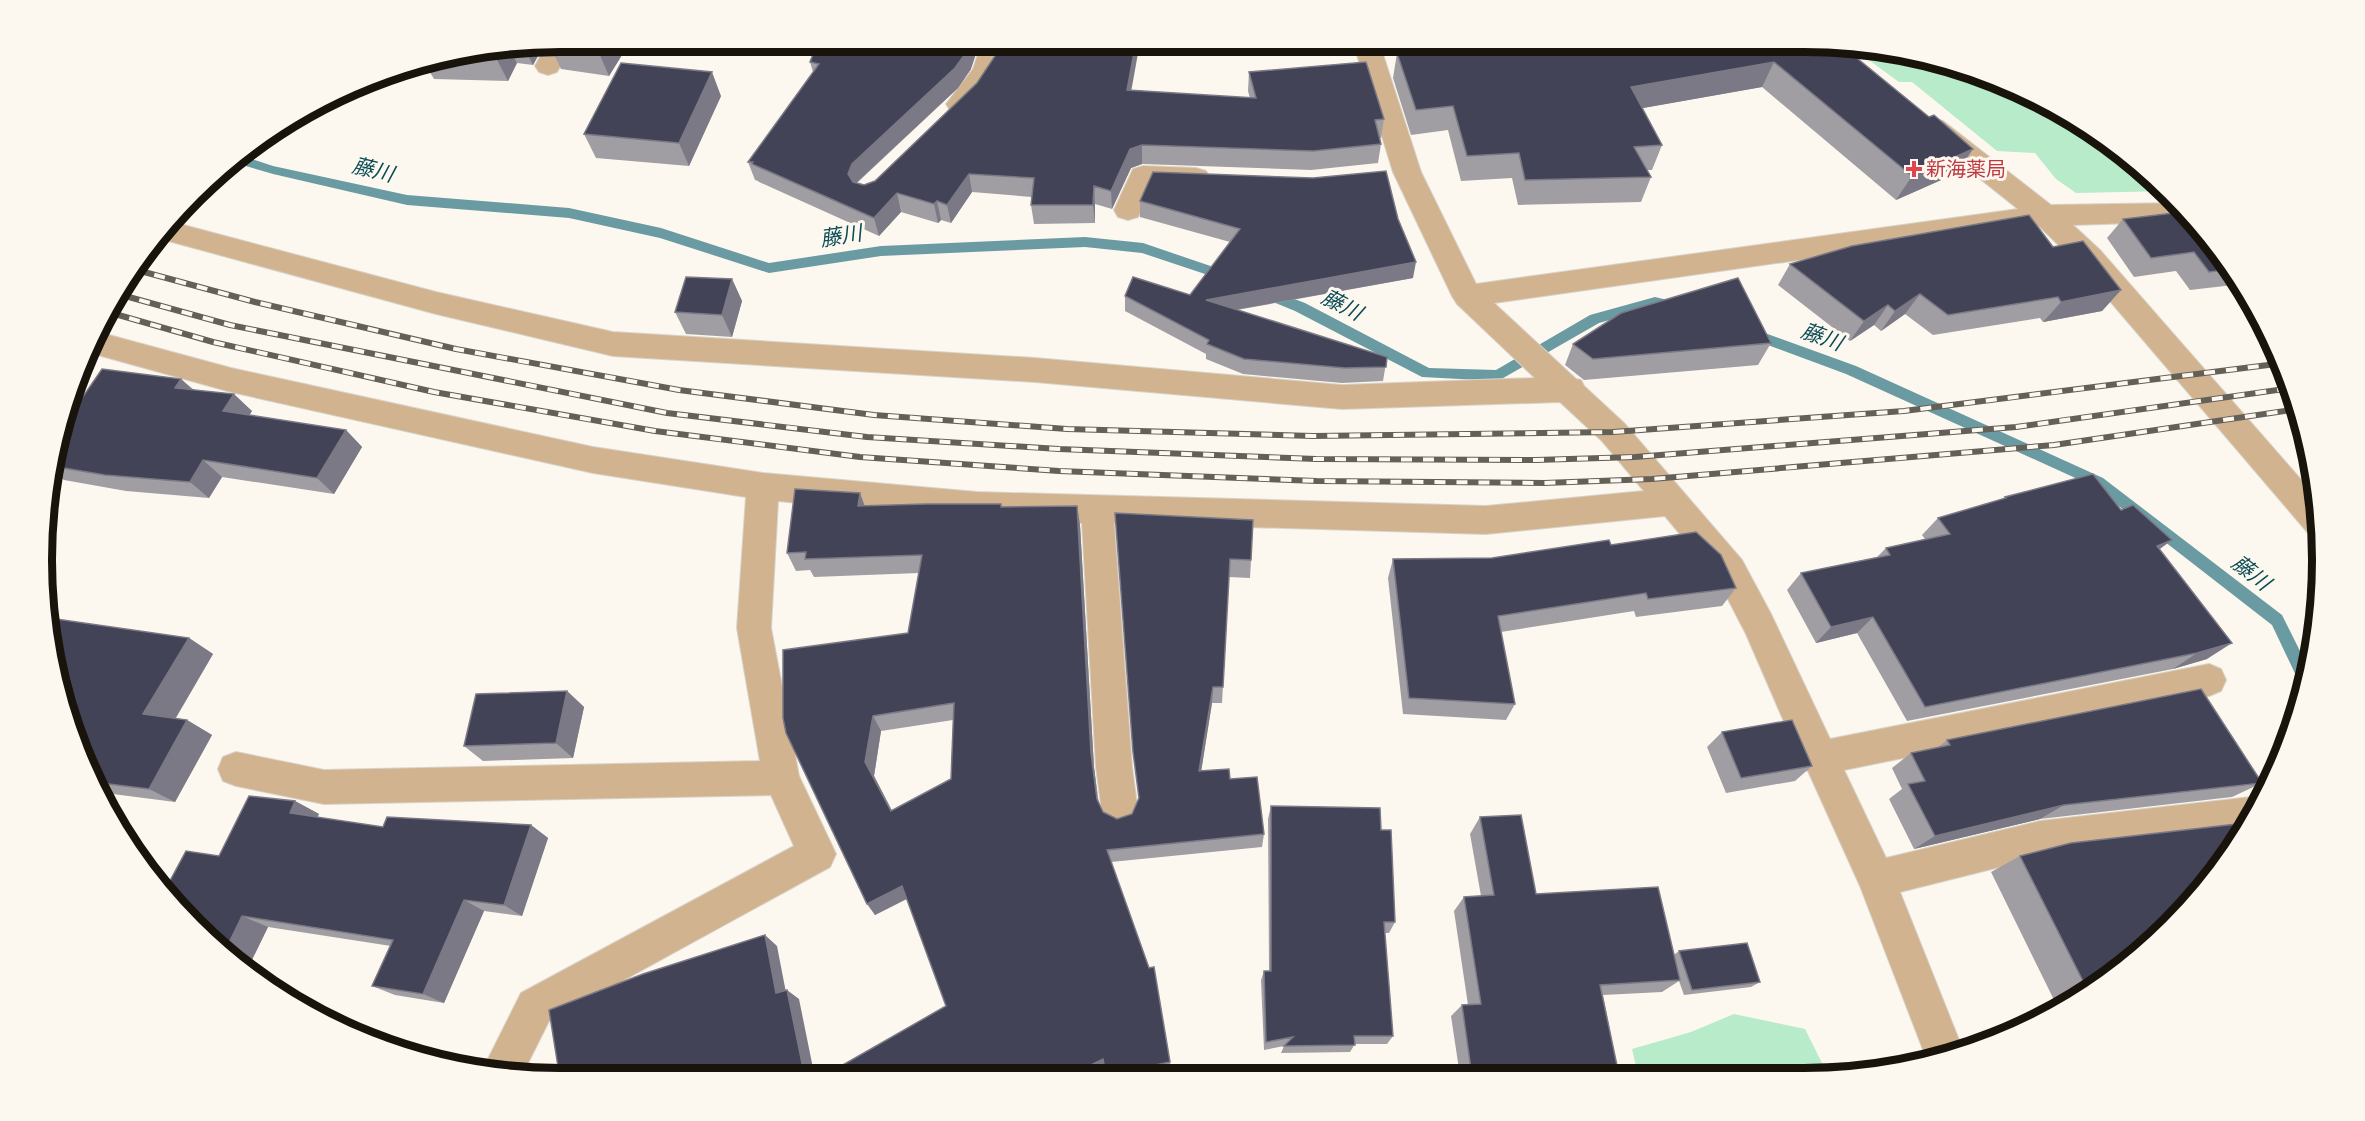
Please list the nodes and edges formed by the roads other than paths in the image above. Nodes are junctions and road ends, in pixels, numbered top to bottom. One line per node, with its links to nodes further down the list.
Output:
1 (555, 52): 4 (street)
2 (992, 52): 6 (street)
3 (1368, 52): 12 (street)
4 (548, 66)
5 (1914, 112): 10 (street)
6 (944, 119)
7 (1221, 179): 8 (street)
8 (1128, 210)
9 (2175, 213): 10 (street)
10 (2045, 215): 12 (street); 18 (street)
11 (173, 232): 14 (street)
12 (1467, 296): 14 (street)
13 (100, 347): 15 (street)
14 (1560, 382): 16 (street)
15 (763, 486): 17 (street); 22 (street)
16 (1673, 502): 17 (street); 20 (street)
17 (1097, 511): 23 (street)
18 (2310, 512)
19 (2209, 680): 20 (street)
20 (1818, 758): 25 (street)
21 (236, 769): 22 (street)
22 (781, 778): 27 (street)
23 (1120, 812)
24 (2243, 816): 25 (street)
25 (1876, 879): 26 (street)
26 (1943, 1049)
27 (506, 1065)

